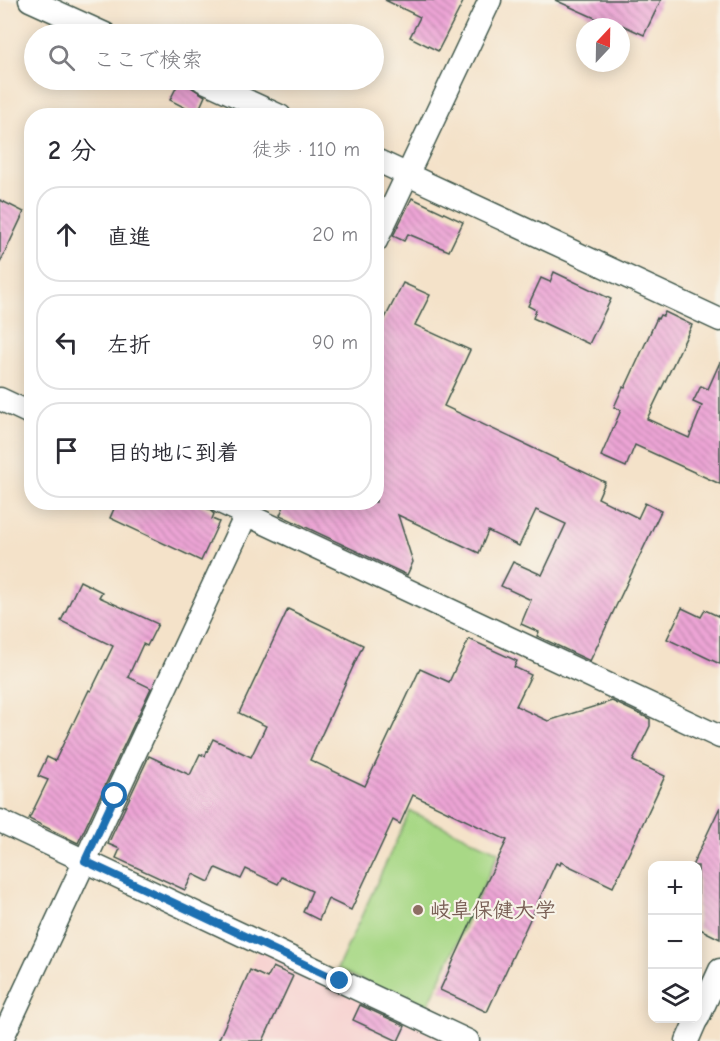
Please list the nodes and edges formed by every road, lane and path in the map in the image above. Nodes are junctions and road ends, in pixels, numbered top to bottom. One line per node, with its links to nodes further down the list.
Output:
1 (30, 0): 3 (street)
2 (490, 0): 7 (street)
3 (83, 24)
4 (224, 90): 5 (street)
5 (263, 108)
6 (384, 164): 7 (street)
7 (408, 175): 8 (street); 9 (street)
8 (384, 224)
9 (720, 320)
10 (0, 399): 11 (street)
11 (24, 410)
12 (249, 510): 16 (street)
13 (251, 510): 14 (street)
14 (720, 736)
15 (0, 821): 16 (street)
16 (85, 861): 20 (street); 21 (street)
17 (720, 970): 18 (street)
18 (702, 1009)
19 (696, 1023): 22 (street)
20 (1, 1041)
21 (468, 1041)
22 (687, 1041)

